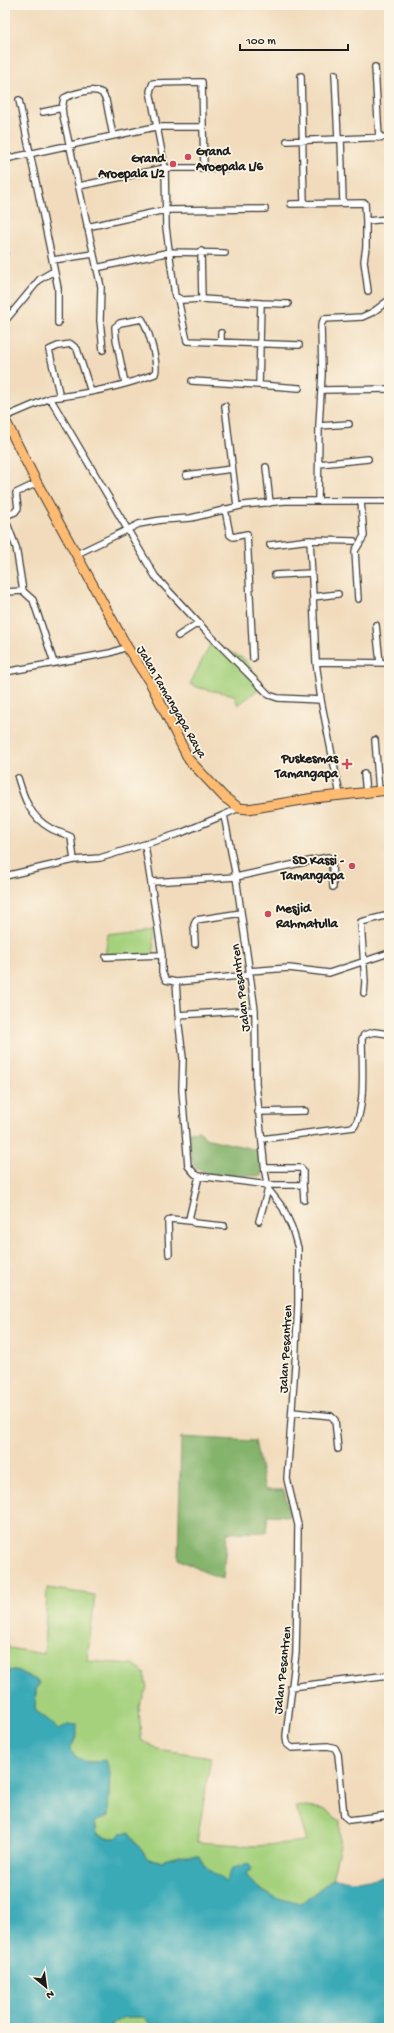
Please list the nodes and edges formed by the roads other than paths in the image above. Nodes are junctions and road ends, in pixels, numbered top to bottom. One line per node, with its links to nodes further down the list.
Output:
1 (374, 67): 11 (street)
2 (335, 74): 12 (street)
3 (301, 76): 14 (street)
4 (19, 100): 16 (street)
5 (62, 108): 6 (street); 9 (street); 15 (street)
6 (43, 112)
7 (155, 127): 8 (street); 8 (street); 9 (street); 18 (street)
8 (203, 127): 19 (street)
9 (113, 136): 15 (street)
10 (389, 137): 11 (street)
11 (379, 138): 12 (street)
12 (339, 139): 14 (street); 22 (street)
13 (287, 141): 14 (street)
14 (303, 141): 24 (street)
15 (70, 145): 16 (street); 21 (street)
16 (30, 153): 17 (street); 36 (street)
17 (5, 159)
18 (165, 168): 19 (street); 21 (street); 26 (street)
19 (204, 168): 20 (street)
20 (226, 168)
21 (78, 186): 29 (street)
22 (342, 202): 24 (street); 28 (street)
23 (290, 204): 24 (street)
24 (304, 204)
25 (265, 209): 26 (street)
26 (165, 210): 29 (street); 33 (street)
27 (389, 218): 28 (street)
28 (366, 221): 39 (street)
29 (87, 227): 35 (street)
30 (5, 239): 32 (street)
31 (201, 251): 33 (street); 34 (street); 41 (street)
32 (5, 252)
33 (170, 252): 37 (street); 40 (street)
34 (225, 253)
35 (93, 254): 36 (street); 37 (street)
36 (53, 260): 38 (street)
37 (96, 268): 51 (street)
38 (54, 271): 45 (street); 46 (street)
39 (368, 291)
40 (178, 299): 41 (street); 48 (street)
41 (202, 299): 43 (street)
42 (389, 300): 57 (street)
43 (261, 303): 44 (street); 49 (street)
44 (288, 304)
45 (5, 321)
46 (58, 323)
47 (221, 334): 48 (street)
48 (221, 342): 49 (street)
49 (260, 345): 50 (street); 54 (street)
50 (299, 345)
51 (103, 350)
52 (192, 381): 54 (street)
53 (125, 383): 53 (street); 58 (street)
54 (259, 385): 55 (street)
55 (299, 388)
56 (389, 389): 57 (street)
57 (321, 390): 64 (street)
58 (91, 392): 59 (street); 59 (street)
59 (60, 397): 60 (street)
60 (50, 398): 62 (street); 78 (street)
61 (225, 406): 68 (street)
62 (5, 419): 70 (main road, Jalan Tamangapa Raya)
63 (349, 424): 64 (street)
64 (319, 426): 66 (street)
65 (368, 459): 66 (street)
66 (319, 464): 72 (street)
67 (266, 467): 74 (street)
68 (232, 469): 69 (street); 75 (street)
69 (186, 475)
70 (37, 483): 77 (street); 82 (main road, Jalan Tamangapa Raya)
71 (389, 500): 73 (street)
72 (318, 501): 73 (street); 74 (street)
73 (361, 501): 89 (street)
74 (270, 503): 75 (street)
75 (237, 506): 76 (street)
76 (226, 509): 78 (street); 94 (street)
77 (5, 517): 86 (street)
78 (126, 529): 82 (street); 90 (street)
79 (310, 540): 80 (street); 81 (street); 83 (street)
80 (354, 541)
81 (270, 545)
82 (77, 554): 93 (main road, Jalan Tamangapa Raya)
83 (311, 573): 84 (street); 88 (street)
84 (275, 575)
85 (5, 592): 86 (street)
86 (23, 592): 97 (street)
87 (338, 594): 88 (street)
88 (313, 597): 95 (street)
89 (358, 599)
90 (198, 623): 92 (street); 100 (street)
91 (376, 625): 96 (street)
92 (178, 636)
93 (127, 648): 97 (street); 108 (main road, Jalan Tamangapa Raya)
94 (253, 658)
95 (316, 662): 96 (street); 100 (street)
96 (380, 662): 98 (street)
97 (54, 663): 99 (street)
98 (389, 663)
99 (5, 672)
100 (321, 700): 107 (street)
101 (375, 740): 104 (street)
102 (364, 774): 106 (street)
103 (18, 778): 111 (street)
104 (379, 790): 105 (main road); 106 (main road)
105 (389, 790)
106 (366, 792): 107 (main road)
107 (340, 795): 108 (main road)
108 (239, 808): 109 (street)
109 (224, 815): 110 (street); 113 (street, Jalan Pesantren)
110 (145, 845): 111 (street); 114 (street)
111 (74, 860): 112 (street)
112 (5, 876)
113 (236, 877): 114 (street); 115 (street); 116 (street, Jalan Pesantren)
114 (151, 882): 120 (street)
115 (333, 887)
116 (241, 913): 118 (street); 123 (street, Jalan Pesantren)
117 (389, 915): 122 (street)
118 (195, 944)
119 (389, 953): 122 (street)
120 (162, 955): 121 (street); 124 (street)
121 (106, 957)
122 (363, 961): 123 (street); 125 (street)
123 (250, 973): 124 (street); 126 (street, Jalan Pesantren)
124 (176, 982): 127 (street)
125 (364, 993)
126 (255, 1010): 127 (street); 130 (street, Jalan Pesantren)
127 (178, 1015): 133 (street)
128 (389, 1034): 131 (street)
129 (305, 1111): 130 (street)
130 (258, 1112): 131 (street, Jalan Pesantren)
131 (262, 1139): 132 (street, Jalan Pesantren)
132 (265, 1168): 134 (street); 135 (street, Jalan Pesantren)
133 (199, 1176): 135 (street); 137 (street)
134 (303, 1185): 135 (street); 136 (street)
135 (268, 1187): 138 (street); 141 (street, Jalan Pesantren)
136 (304, 1200)
137 (190, 1221): 139 (street); 140 (street)
138 (259, 1221)
139 (224, 1226)
140 (169, 1254)
141 (292, 1412): 142 (street); 144 (street, Jalan Pesantren)
142 (338, 1449)
143 (389, 1675): 144 (street)
144 (291, 1687): 145 (street, Jalan Pesantren)
145 (389, 1815)

